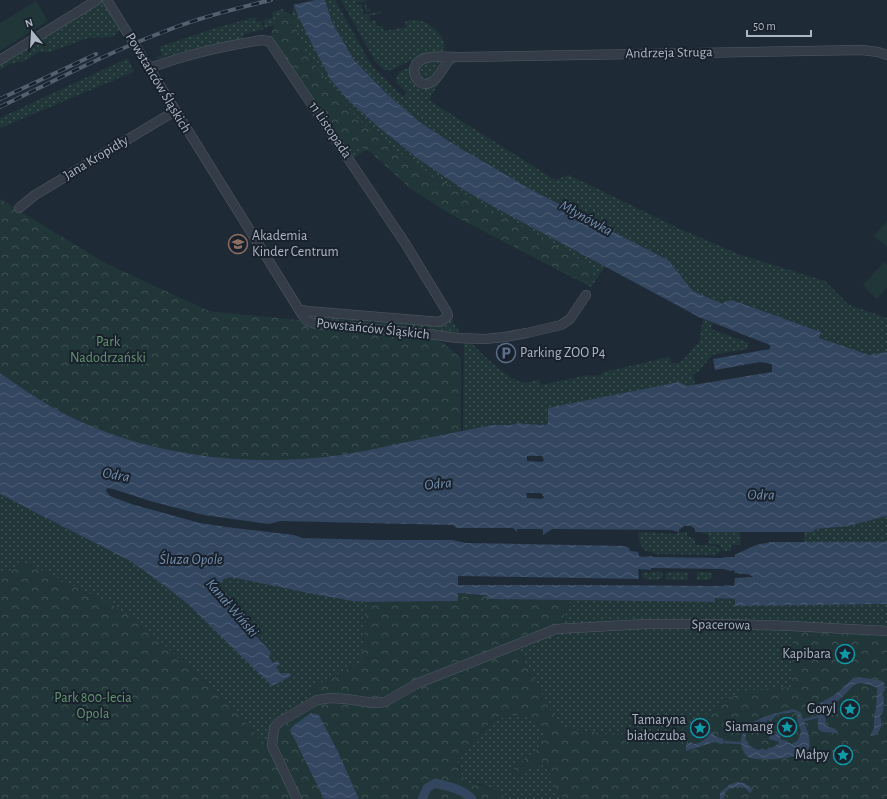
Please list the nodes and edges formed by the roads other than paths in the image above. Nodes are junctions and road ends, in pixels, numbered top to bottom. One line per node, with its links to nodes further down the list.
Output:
1 (97, 0): 5 (street)
2 (107, 0): 6 (street, Powstańców Śląskich)
3 (887, 55): 4 (street, Andrzeja Struga)
4 (451, 57)
5 (0, 60)
6 (150, 68): 7 (street, Powstańców Śląskich); 10 (street, 11 Listopada)
7 (175, 110): 8 (street, Jana Kropidły); 10 (street, Powstańców Śląskich)
8 (19, 208)
9 (586, 295): 10 (street, Powstańców Śląskich)
10 (299, 309)
11 (887, 631): 12 (street, Spacerowa)
12 (297, 799)

